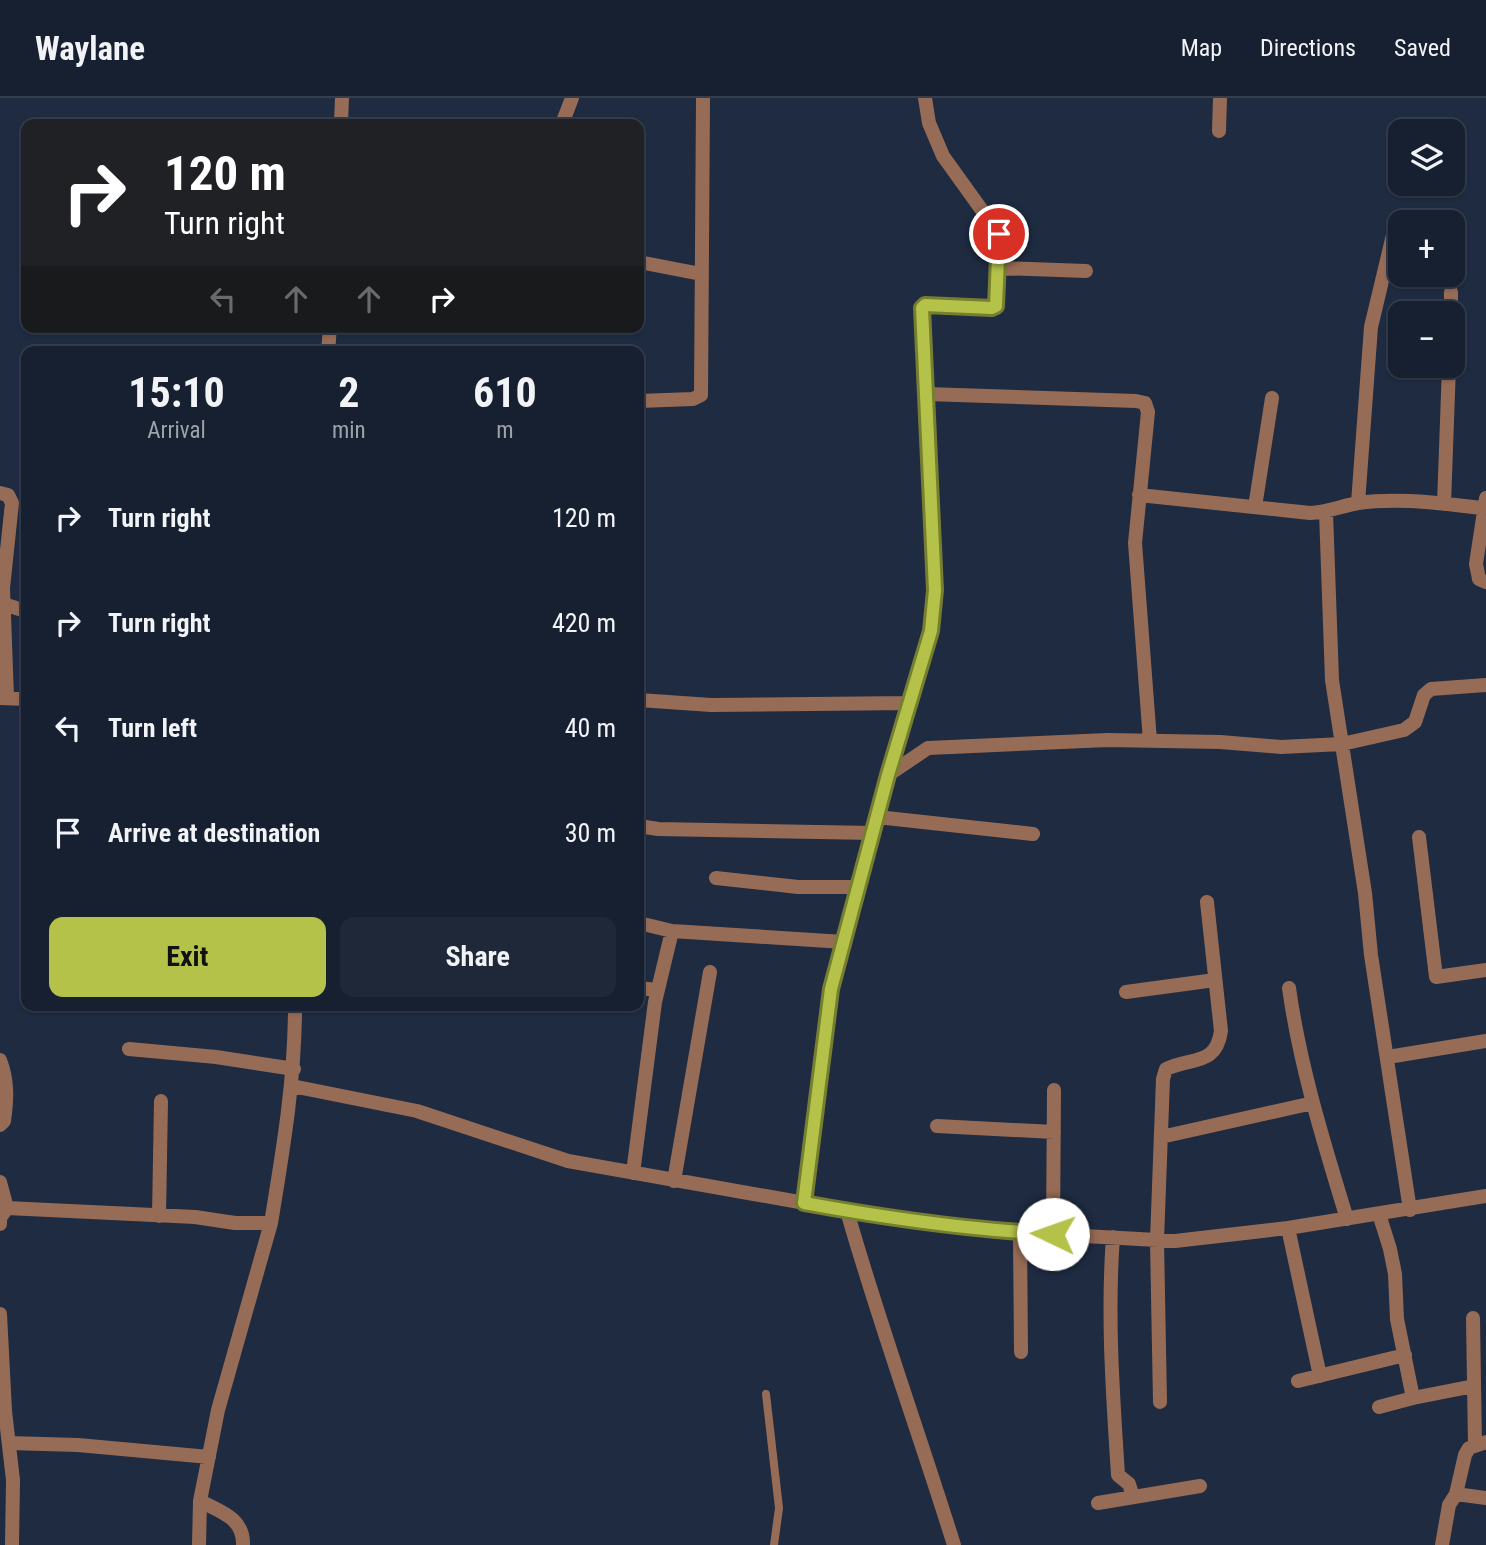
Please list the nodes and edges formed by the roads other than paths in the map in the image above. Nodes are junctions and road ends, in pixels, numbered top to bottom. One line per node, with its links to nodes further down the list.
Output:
1 (342, 98): 6 (street)
2 (572, 98): 7 (street)
3 (703, 98): 13 (street)
4 (925, 98): 11 (street)
5 (1220, 98): 8 (street)
6 (341, 119)
7 (564, 119)
8 (1219, 131)
9 (1388, 256): 22 (street)
10 (644, 263): 13 (street)
11 (998, 268): 12 (street); 17 (street)
12 (1086, 271)
13 (701, 274): 19 (street)
14 (1451, 292): 15 (street)
15 (1451, 301)
16 (1449, 378): 24 (street)
17 (926, 394): 21 (street); 34 (street)
18 (1272, 398): 25 (street)
19 (644, 401)
20 (0, 493): 27 (street)
21 (1139, 495): 25 (street); 35 (street)
22 (1358, 503): 24 (street); 26 (street)
23 (1485, 503): 24 (street); 28 (street)
24 (1444, 505)
25 (1255, 507): 26 (street)
26 (1326, 512): 36 (street)
27 (2, 567): 29 (street)
28 (1486, 582)
29 (3, 604): 30 (street); 32 (street)
30 (21, 609)
31 (1486, 685): 36 (street)
32 (4, 698)
33 (644, 700): 34 (street)
34 (910, 703): 37 (street)
35 (1150, 741): 36 (street); 37 (street)
36 (1342, 744): 59 (street)
37 (888, 775): 38 (street)
38 (877, 817): 40 (street); 41 (street)
39 (644, 827): 40 (street)
40 (873, 833): 44 (street)
41 (1033, 834)
42 (1419, 837): 49 (street)
43 (716, 878): 44 (street)
44 (858, 887): 48 (street)
45 (1207, 902): 51 (street)
46 (644, 924): 47 (street)
47 (671, 931): 48 (street); 54 (street)
48 (844, 942): 74 (street)
49 (1486, 970)
50 (710, 972): 72 (street)
51 (1215, 980): 55 (street); 69 (street)
52 (1289, 988): 65 (street)
53 (644, 989): 54 (street)
54 (657, 990): 70 (street)
55 (1126, 992)
56 (295, 1011): 61 (street)
57 (1486, 1041): 59 (street)
58 (129, 1049): 61 (street)
59 (1388, 1057): 76 (street)
60 (0, 1060): 66 (street)
61 (294, 1069): 62 (street)
62 (292, 1086): 70 (street); 81 (street)
63 (1054, 1090): 68 (street)
64 (161, 1101): 79 (street)
65 (1313, 1103): 69 (street); 80 (street)
66 (0, 1125)
67 (937, 1126): 68 (street)
68 (1054, 1132): 85 (street)
69 (1161, 1137): 87 (street)
70 (633, 1173): 72 (street)
71 (0, 1181): 75 (street)
72 (674, 1181): 74 (street)
73 (1486, 1196): 76 (street)
74 (804, 1203): 77 (street)
75 (7, 1208): 79 (street); 82 (street)
76 (1410, 1210): 78 (street)
77 (847, 1211): 84 (street); 114 (street)
78 (1379, 1214): 80 (street); 91 (street)
79 (159, 1216): 81 (street)
80 (1347, 1219): 83 (street)
81 (271, 1223): 103 (street)
82 (0, 1224)
83 (1288, 1228): 87 (street); 93 (street)
84 (1020, 1233): 85 (street); 90 (street)
85 (1053, 1234): 86 (street)
86 (1113, 1237): 87 (street); 106 (street)
87 (1157, 1240): 98 (street)
88 (0, 1314): 100 (street)
89 (1473, 1318): 92 (street)
90 (1021, 1352)
91 (1405, 1355): 93 (street); 97 (street)
92 (1480, 1355): 95 (street)
93 (1320, 1376): 94 (street)
94 (1298, 1381)
95 (1474, 1386): 97 (street); 102 (street)
96 (766, 1394): 113 (lane)
97 (1413, 1398): 99 (street)
98 (1160, 1402)
99 (1379, 1407)
100 (3, 1424): 101 (street)
101 (9, 1443): 103 (street); 110 (street)
102 (1480, 1444): 105 (street)
103 (209, 1457): 108 (street)
104 (1200, 1486): 106 (street)
105 (1456, 1494): 107 (street); 115 (street)
106 (1133, 1497): 109 (street)
107 (1486, 1498)
108 (200, 1501): 111 (street); 112 (street)
109 (1098, 1503)
110 (12, 1545)
111 (199, 1545)
112 (243, 1545)
113 (774, 1545)
114 (954, 1545)
115 (1442, 1545)

